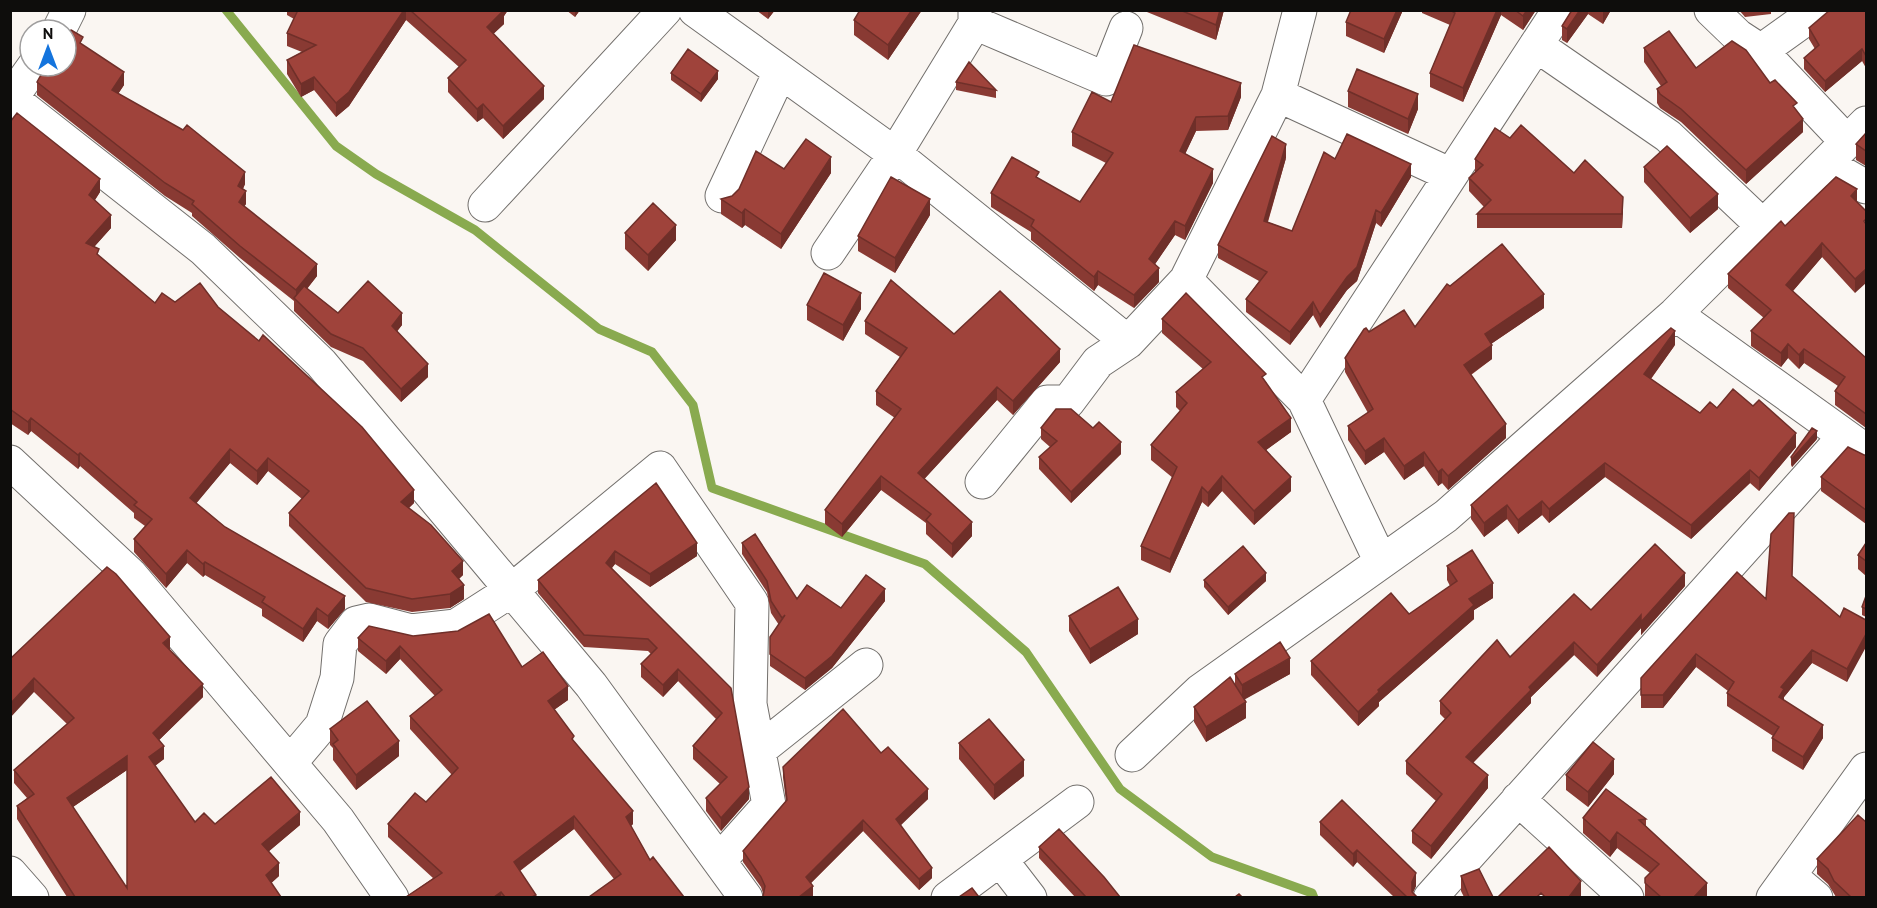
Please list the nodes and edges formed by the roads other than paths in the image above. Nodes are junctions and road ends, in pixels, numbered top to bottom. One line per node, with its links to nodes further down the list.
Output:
1 (665, 10): 20 (street)
2 (695, 10): 11 (street)
3 (1300, 10): 13 (street)
4 (1559, 10): 9 (street)
5 (1711, 10): 10 (street)
6 (1818, 10): 10 (street)
7 (975, 17): 8 (street); 16 (street)
8 (1126, 28)
9 (1536, 45): 17 (street); 21 (street)
10 (1761, 51): 15 (street)
11 (780, 72): 16 (street); 19 (street)
12 (26, 78): 14 (street)
13 (1278, 95): 17 (street); 23 (street)
14 (11, 99): 31 (street)
15 (1846, 143): 18 (street); 21 (street)
16 (895, 154): 22 (street); 25 (street)
17 (1451, 176): 26 (street)
18 (1866, 187)
19 (722, 196)
20 (485, 205)
21 (1762, 226): 24 (street)
22 (828, 253)
23 (1186, 280): 25 (street); 26 (street)
24 (1675, 314): 27 (street); 30 (street)
25 (1128, 342): 29 (street)
26 (1304, 400): 30 (street)
27 (1856, 444): 37 (street)
28 (10, 462): 35 (street)
29 (982, 482)
30 (1381, 562): 34 (street)
31 (512, 590): 33 (street); 35 (street); 40 (street)
32 (866, 664): 33 (street)
33 (759, 751): 40 (street)
34 (1132, 755)
35 (290, 763): 44 (street)
36 (1866, 769): 42 (street)
37 (1518, 799): 48 (street); 49 (street)
38 (1077, 801): 39 (street)
39 (1000, 859): 46 (street); 47 (street)
40 (719, 861): 45 (street)
41 (10, 873): 43 (street)
42 (1781, 887): 50 (street)
43 (32, 897)
44 (392, 897)
45 (746, 897)
46 (948, 897)
47 (1029, 897)
48 (1430, 897)
49 (1628, 897)
50 (1816, 897)

